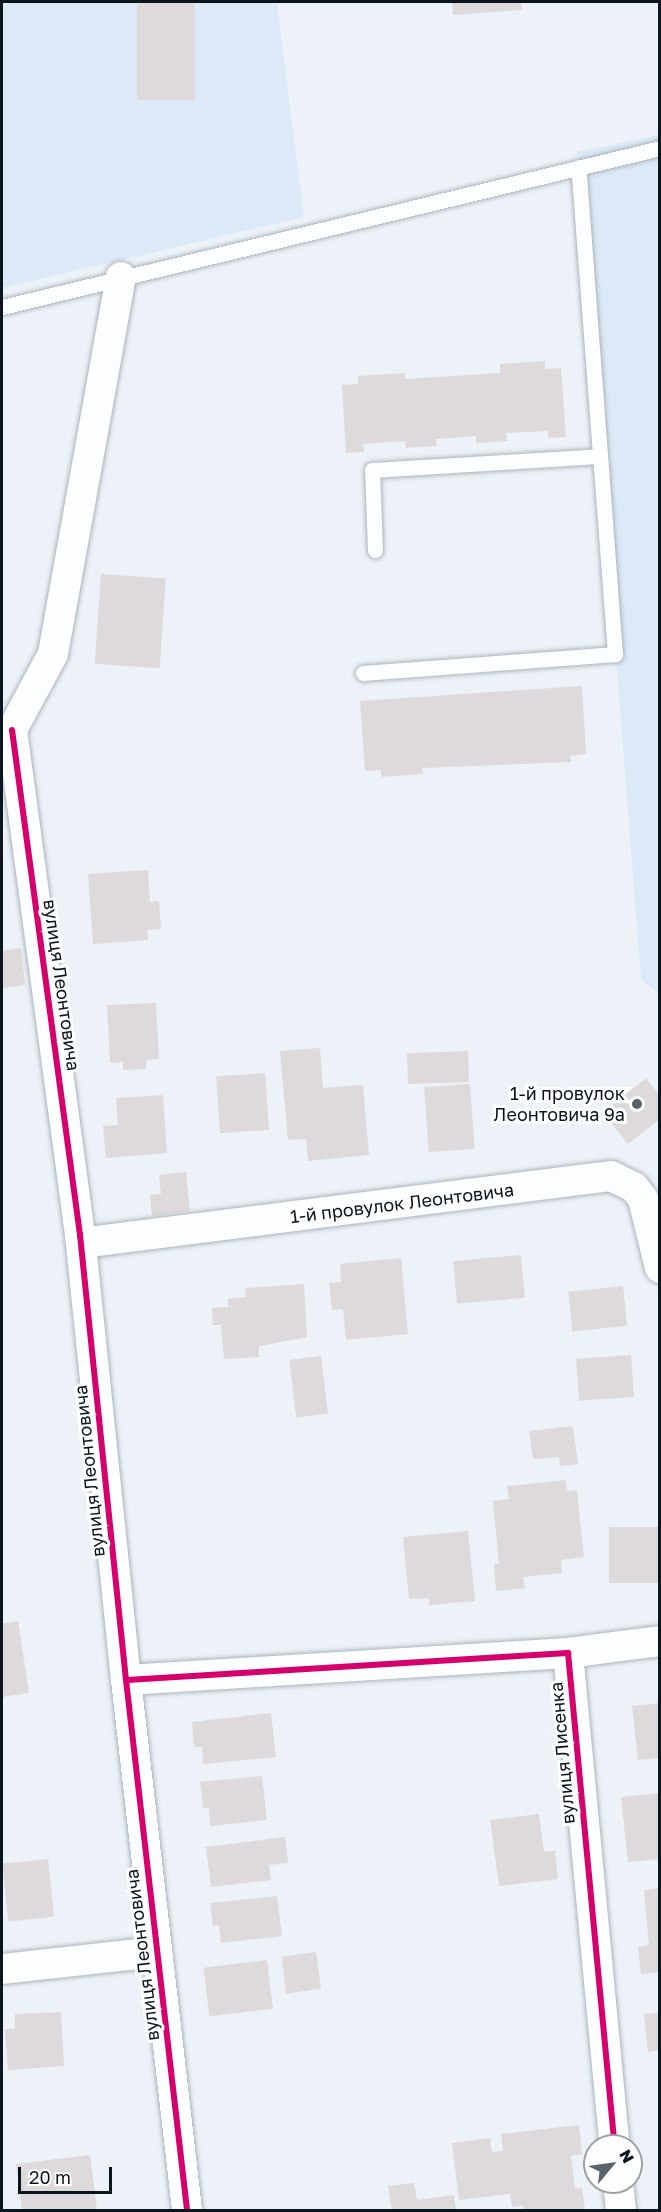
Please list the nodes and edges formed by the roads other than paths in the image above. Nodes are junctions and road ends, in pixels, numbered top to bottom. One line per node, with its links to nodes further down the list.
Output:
1 (660, 148): 2 (lane)
2 (578, 167): 3 (lane); 5 (lane)
3 (121, 277): 4 (lane); 8 (street)
4 (2, 307)
5 (600, 456): 6 (lane); 7 (lane)
6 (375, 550)
7 (363, 674)
8 (7, 731): 9 (street, вулиця Леонтовича)
9 (81, 1243): 10 (street, 1-й провулок Леонтовича); 13 (street, вулиця Леонтовича)
10 (660, 1268)
11 (660, 1641): 12 (street)
12 (568, 1653): 13 (street); 16 (street, вулиця Лисенка)
13 (126, 1680): 14 (street, вулиця Леонтовича)
14 (157, 1952): 15 (street); 18 (street, вулиця Леонтовича)
15 (2, 1969)
16 (614, 2134)
17 (619, 2194): 19 (street)
18 (187, 2211)
19 (621, 2211)

